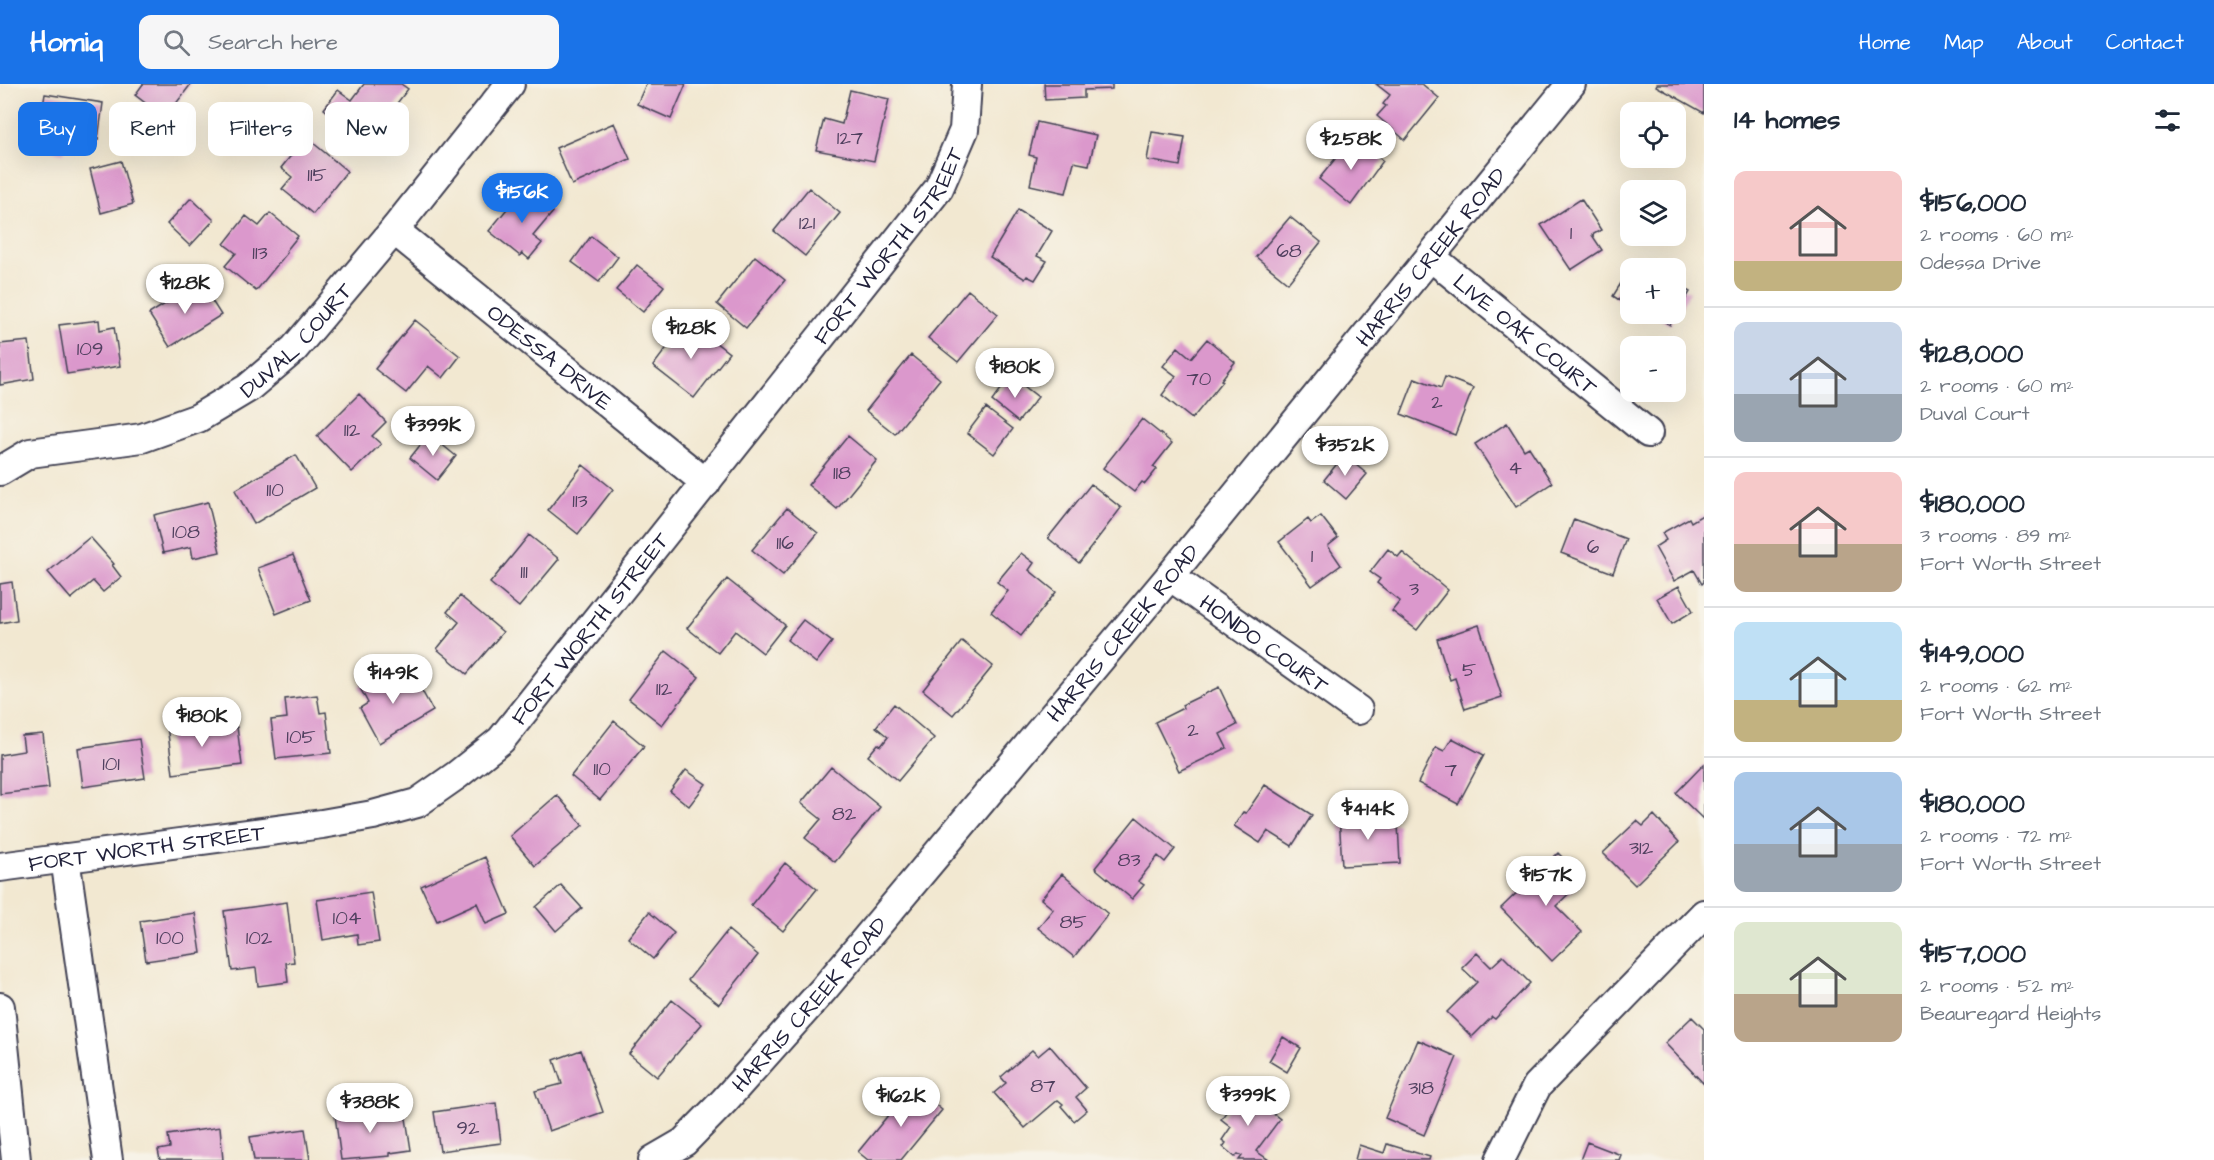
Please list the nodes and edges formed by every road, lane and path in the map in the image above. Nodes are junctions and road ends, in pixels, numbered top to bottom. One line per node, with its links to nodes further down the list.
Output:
1 (510, 84): 4 (street, DUVAL COURT)
2 (968, 84): 8 (street, FORT WORTH STREET)
3 (1571, 84): 5 (street, HARRIS CREEK ROAD)
4 (394, 230): 7 (street, DUVAL COURT); 8 (street, ODESSA DRIVE)
5 (1431, 257): 6 (street, LIVE OAK COURT); 9 (street, HARRIS CREEK ROAD)
6 (1648, 433)
7 (0, 471)
8 (706, 483): 11 (street, FORT WORTH STREET)
9 (1170, 576): 10 (street, HONDO COURT); 18 (street, HARRIS CREEK ROAD)
10 (1358, 710)
11 (65, 858): 12 (street, FORT WORTH STREET); 17 (street)
12 (0, 867)
13 (1704, 914): 19 (street)
14 (0, 1007): 15 (street)
15 (4, 1071): 16 (street)
16 (16, 1160)
17 (108, 1160)
18 (654, 1160)
19 (1500, 1160)

